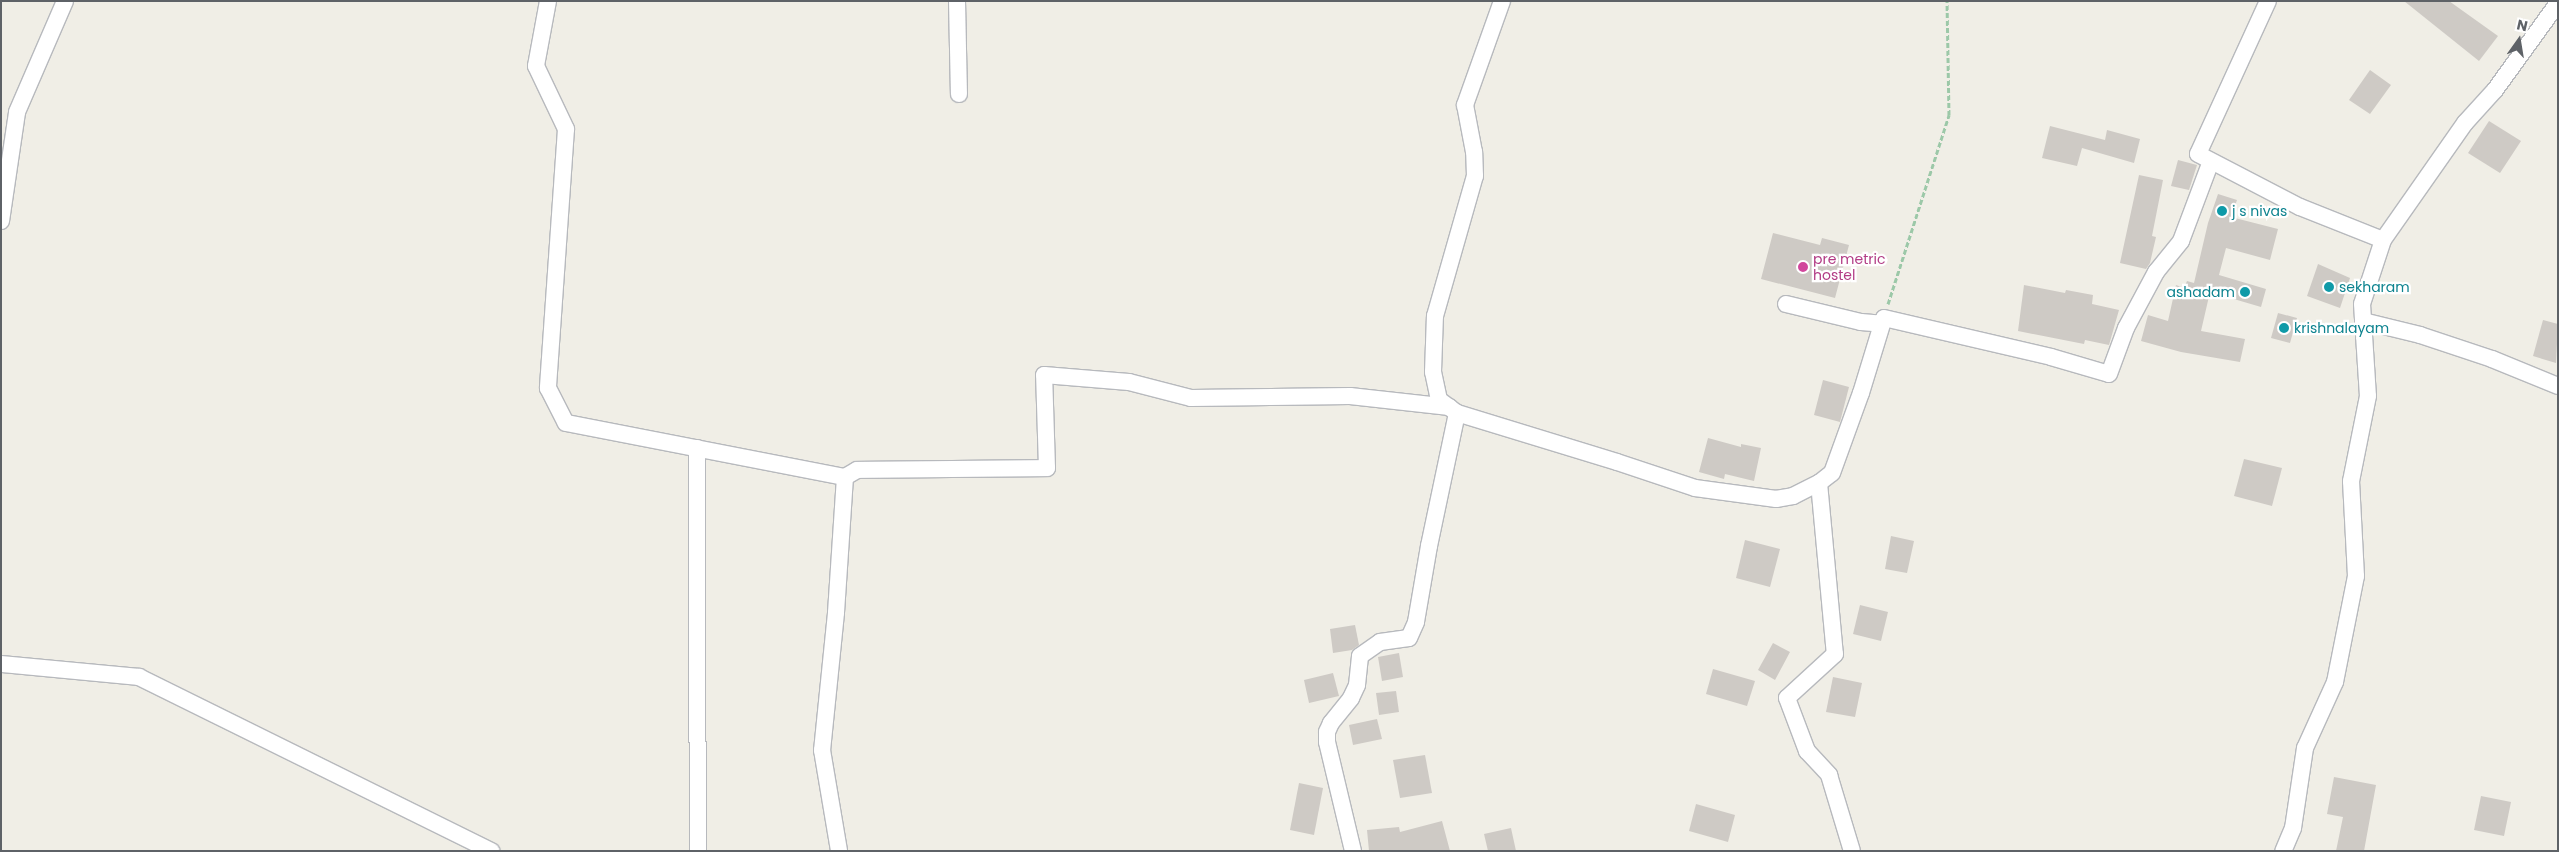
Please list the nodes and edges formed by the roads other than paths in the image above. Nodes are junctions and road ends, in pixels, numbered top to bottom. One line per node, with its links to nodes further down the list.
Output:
1 (65, 1): 9 (street)
2 (548, 1): 16 (street)
3 (957, 1): 7 (street)
4 (1502, 1): 15 (street)
5 (2268, 1): 8 (street)
6 (2558, 3): 10 (street)
7 (959, 94)
8 (2211, 161): 10 (street); 12 (street)
9 (1, 221)
10 (2383, 240): 13 (street)
11 (1786, 304): 12 (street)
12 (1883, 321): 18 (street)
13 (2363, 321): 14 (street); 25 (street)
14 (2558, 386)
15 (1453, 410): 17 (street); 18 (street); 23 (street)
16 (697, 448): 17 (street); 21 (street)
17 (845, 477): 22 (street)
18 (1819, 483): 24 (street)
19 (1, 664): 20 (street)
20 (491, 851)
21 (698, 851)
22 (839, 851)
23 (1353, 851)
24 (1852, 851)
25 (2283, 851)

